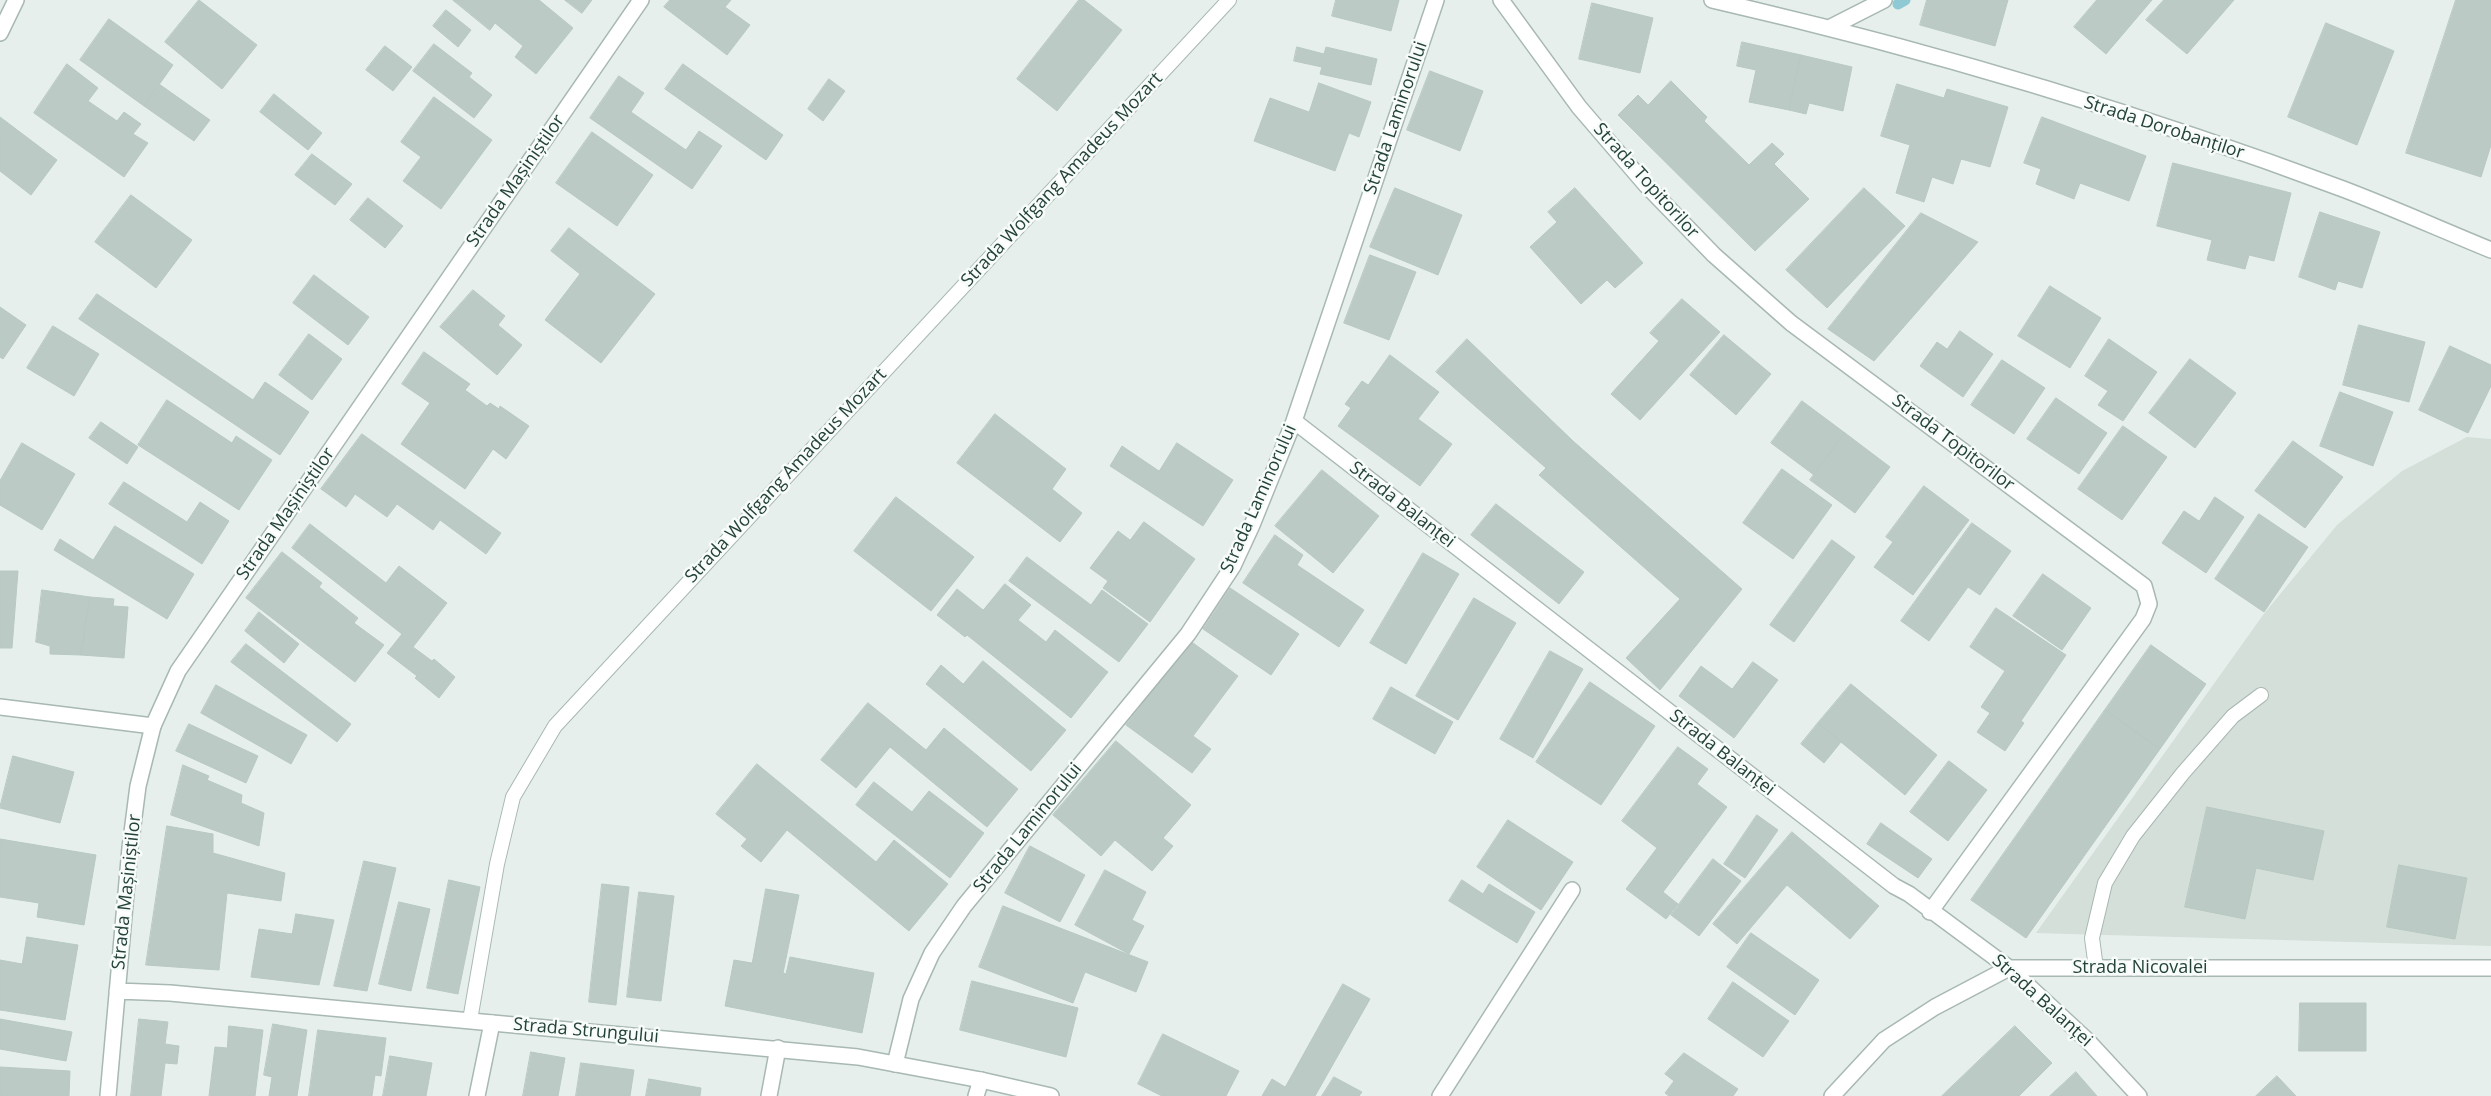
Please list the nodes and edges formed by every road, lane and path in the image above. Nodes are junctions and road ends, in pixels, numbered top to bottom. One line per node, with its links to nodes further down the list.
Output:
1 (16, 0): 9 (street)
2 (641, 0): 14 (street, Strada Mașiniștilor)
3 (1229, 0): 21 (lane, Strada Wolfgang Amadeus Mozart)
4 (1436, 0): 11 (street, Strada Laminorului)
5 (1502, 0): 16 (street, Strada Topitorilor)
6 (1712, 0): 8 (street, Strada Dorobanților)
7 (1884, 0): 8 (street)
8 (1830, 27): 10 (street, Strada Dorobanților)
9 (0, 33)
10 (2491, 250)
11 (1294, 421): 16 (street, Strada Balanței); 24 (street, Strada Laminorului)
12 (2261, 695): 18 (lane)
13 (0, 707): 14 (street)
14 (153, 726): 20 (street, Strada Mașiniștilor)
15 (1572, 890): 31 (street)
16 (1930, 912): 17 (street, Strada Balanței)
17 (2009, 968): 18 (street, Strada Nicovalei); 32 (street, Strada Nicovalei); 33 (street, Strada Balanței)
18 (2096, 968): 19 (street, Strada Nicovalei)
19 (2491, 968)
20 (117, 991): 21 (street, Strada Strungului); 26 (street, Strada Mașiniștilor)
21 (470, 1020): 22 (street, Strada Strungului)
22 (492, 1022): 23 (street, Strada Strungului); 27 (street)
23 (778, 1048): 24 (street, Strada Strungului); 28 (street)
24 (895, 1064): 25 (street, Strada Strungului)
25 (981, 1080): 29 (street); 30 (street, Strada Strungului)
26 (108, 1096)
27 (477, 1096)
28 (769, 1096)
29 (976, 1096)
30 (1051, 1096)
31 (1440, 1096)
32 (1832, 1096)
33 (2139, 1096)

